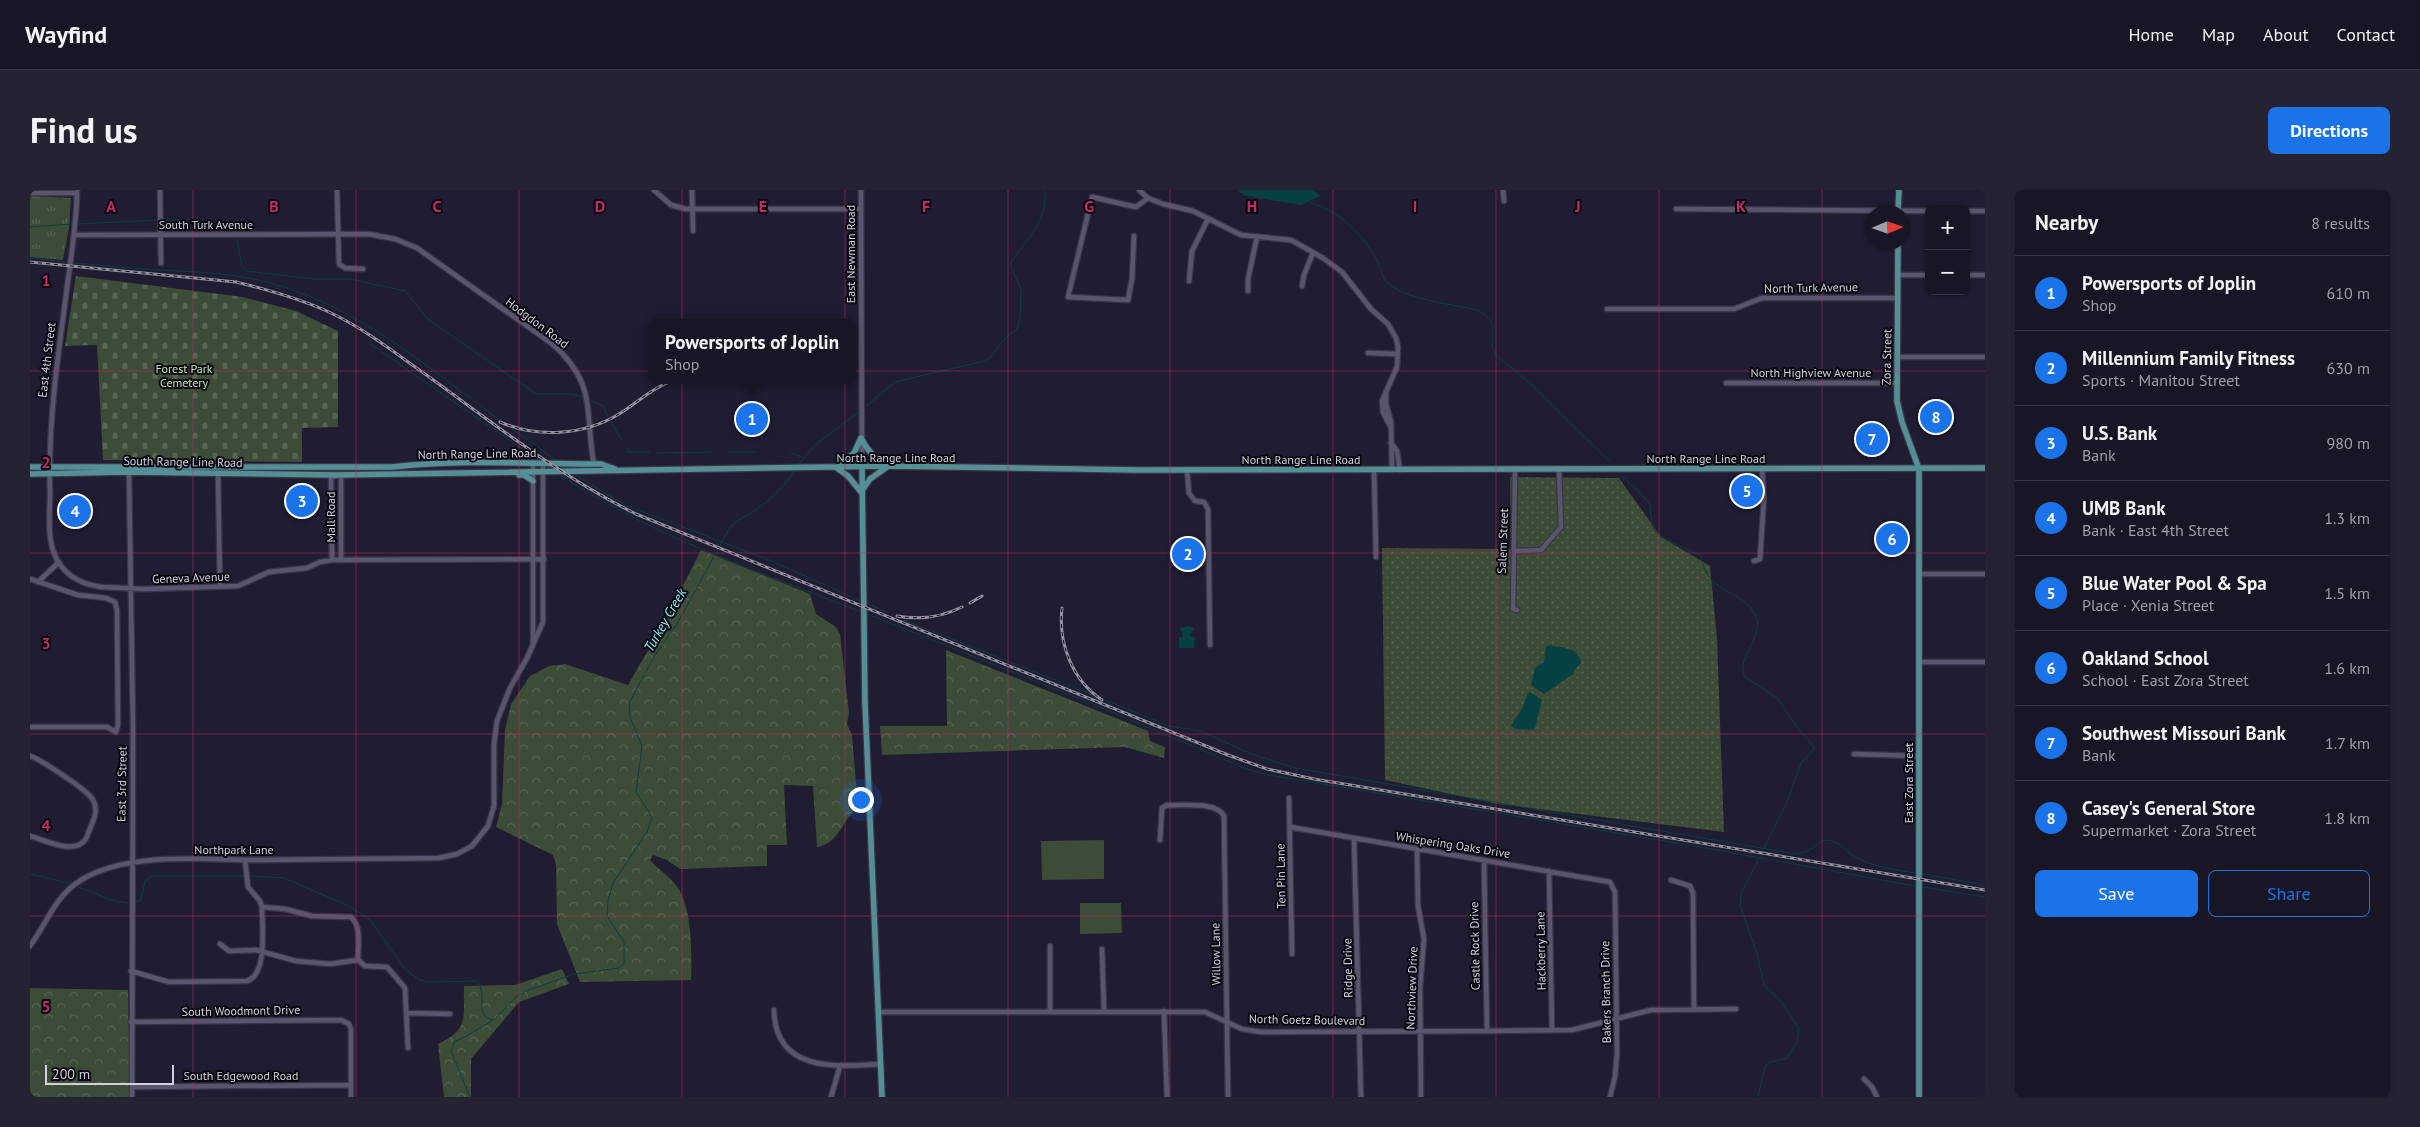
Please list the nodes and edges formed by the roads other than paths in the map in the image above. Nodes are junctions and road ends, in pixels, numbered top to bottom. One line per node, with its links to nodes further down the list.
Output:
1 (160, 190): 26 (street)
2 (337, 190): 24 (street)
3 (654, 190): 14 (street)
4 (692, 190): 14 (street)
5 (861, 190): 15 (street, East Newman Road)
6 (1139, 190): 11 (street)
7 (1503, 190): 12 (street)
8 (1899, 190): 13 (main road)
9 (77, 191): 10 (street); 25 (street, East 4th Street)
10 (30, 193)
11 (1148, 198): 22 (street); 27 (street)
12 (1504, 201)
13 (1898, 205)
14 (692, 209): 15 (street); 23 (street)
15 (861, 209): 48 (street, East Newman Road)
16 (1676, 209): 18 (street)
17 (1925, 210): 19 (street)
18 (1865, 211)
19 (1910, 211)
20 (1970, 211): 21 (street)
21 (1985, 211)
22 (1208, 219): 28 (street); 37 (street)
23 (692, 231)
24 (339, 234): 26 (street, South Turk Avenue); 32 (street); 52 (street, Hodgdon Road)
25 (74, 235): 26 (street, South Turk Avenue); 55 (street, East 4th Street)
26 (161, 235): 31 (street)
27 (1134, 236)
28 (1257, 237): 30 (street); 39 (street)
29 (1898, 250): 33 (main road, Zora Street)
30 (1313, 253): 38 (street); 43 (street)
31 (161, 263)
32 (363, 269)
33 (1898, 275): 34 (street); 40 (main road, Zora Street)
34 (1925, 275)
35 (1970, 275): 36 (street)
36 (1985, 275)
37 (1189, 281)
38 (1302, 286)
39 (1248, 292)
40 (1898, 298): 41 (street, North Turk Avenue); 44 (main road, Zora Street)
41 (1607, 309)
42 (1368, 353): 43 (street)
43 (1398, 354): 49 (street)
44 (1897, 356): 45 (street); 47 (main road, Zora Street)
45 (1985, 357)
46 (1726, 383): 47 (street, North Highview Avenue)
47 (1896, 383): 61 (main road, Zora Street)
48 (861, 438): 53 (main road); 56 (street, East Newman Road); 57 (main road)
49 (1391, 443): 64 (street); 65 (street)
50 (533, 463): 51 (main road, North Range Line Road); 68 (main road, North Range Line Road); 71 (street)
51 (543, 463): 52 (main road, North Range Line Road); 72 (street)
52 (594, 464): 59 (main road, North Range Line Road)
53 (889, 466): 56 (main road, North Range Line Road); 62 (main road, North Range Line Road); 77 (main road)
54 (30, 467): 55 (main road, South Range Line Road)
55 (49, 467): 68 (main road, South Range Line Road); 75 (street, East 4th Street)
56 (862, 467): 57 (main road, North Range Line Road); 77 (main road)
57 (838, 468): 59 (main road, North Range Line Road); 77 (main road)
58 (1985, 468): 61 (main road, North Range Line Road)
59 (617, 469): 72 (main road, North Range Line Road)
60 (1762, 469): 61 (main road, North Range Line Road); 67 (main road, North Range Line Road); 84 (street)
61 (1919, 469): 86 (main road, East Zora Street)
62 (1187, 470): 63 (main road, North Range Line Road); 94 (street)
63 (1374, 470): 64 (main road, North Range Line Road); 79 (street)
64 (1392, 470): 65 (main road, North Range Line Road)
65 (1400, 470): 66 (main road, North Range Line Road)
66 (1515, 470): 67 (main road, North Range Line Road); 78 (street, Salem Street)
67 (1559, 470): 78 (street)
68 (336, 471): 70 (main road, North Range Line Road); 73 (main road, South Range Line Road); 82 (street, Mall Road); 83 (street, Mall Road)
69 (129, 472): 73 (main road, South Range Line Road); 75 (main road, South Range Line Road); 91 (street, East 3rd Street)
70 (460, 472): 71 (main road, North Range Line Road); 76 (main road)
71 (533, 472): 72 (main road, North Range Line Road); 76 (street)
72 (543, 472): 81 (street)
73 (218, 473): 90 (street)
74 (30, 474): 75 (main road, South Range Line Road)
75 (49, 474): 85 (street, East 4th Street)
76 (533, 481): 80 (street)
77 (861, 492): 126 (main road)
78 (1515, 552): 92 (street, Salem Street)
79 (1376, 557)
80 (534, 559): 81 (street, Geneva Avenue); 83 (street, Geneva Avenue); 93 (street)
81 (544, 559): 93 (street)
82 (332, 560): 83 (street, Geneva Avenue); 90 (street, Geneva Avenue)
83 (341, 560)
84 (1754, 561)
85 (59, 562): 89 (street); 91 (street, Geneva Avenue)
86 (1919, 574): 87 (street); 95 (main road, East Zora Street)
87 (1985, 574)
88 (30, 579): 89 (street)
89 (38, 582): 97 (street)
90 (220, 586): 91 (street, Geneva Avenue)
91 (130, 588): 109 (street, East 3rd Street)
92 (1517, 610)
93 (533, 643): 107 (street, Northpark Lane)
94 (1210, 645)
95 (1919, 662): 96 (street); 100 (main road, East Zora Street)
96 (1985, 662)
97 (30, 727)
98 (1854, 754): 100 (street)
99 (30, 756): 103 (street)
100 (1919, 756): 154 (main road, East Zora Street)
101 (1289, 798): 102 (street, Ten Pin Lane)
102 (1290, 827): 104 (street, Whispering Oaks Drive); 119 (street, Ten Pin Lane)
103 (30, 836)
104 (1354, 839): 106 (street, Whispering Oaks Drive); 136 (street, Ridge Drive)
105 (1160, 840): 133 (street, Willow Lane)
106 (1417, 849): 108 (street, Whispering Oaks Drive); 134 (street, Northview Drive)
107 (245, 860): 109 (street, Northpark Lane); 113 (street)
108 (1484, 860): 110 (street, Whispering Oaks Drive); 137 (street, Castle Rock Drive)
109 (131, 864): 115 (street, Northpark Lane); 121 (street, East 3rd Street)
110 (1549, 871): 112 (street, Whispering Oaks Drive); 135 (street, Hackberry Lane)
111 (1671, 880): 122 (street)
112 (1613, 885): 131 (street, Bakers Branch Drive)
113 (262, 907): 118 (street); 120 (street)
114 (220, 944): 118 (street)
115 (30, 946)
116 (1050, 946): 127 (street)
117 (1102, 949): 128 (street)
118 (263, 952): 120 (street); 121 (street)
119 (1292, 954)
120 (358, 960): 129 (street)
121 (131, 970): 132 (street, East 3rd Street)
122 (1694, 1009): 123 (street, North Goetz Boulevard); 131 (street, North Goetz Boulevard)
123 (1736, 1009)
124 (774, 1010): 140 (street)
125 (1164, 1011): 128 (street, North Goetz Boulevard); 133 (street, North Goetz Boulevard); 148 (street)
126 (879, 1012): 127 (street, North Goetz Boulevard); 139 (main road)
127 (1050, 1012): 128 (street, North Goetz Boulevard)
128 (1104, 1012)
129 (406, 1013): 130 (street); 138 (street)
130 (450, 1014)
131 (1616, 1017): 135 (street, North Goetz Boulevard); 152 (street, Bakers Branch Drive)
132 (132, 1022): 142 (street, South Woodmont Drive); 143 (street, East 3rd Street)
133 (1227, 1022): 136 (street, North Goetz Boulevard); 149 (street, Willow Lane)
134 (1420, 1030): 136 (street, North Goetz Boulevard); 137 (street, North Goetz Boulevard); 151 (street, Northview Drive)
135 (1552, 1030): 137 (street, North Goetz Boulevard)
136 (1359, 1031): 150 (street, Ridge Drive)
137 (1486, 1031)
138 (408, 1048)
139 (881, 1064): 140 (street); 147 (main road)
140 (840, 1066): 146 (street)
141 (1864, 1079): 153 (street)
142 (351, 1085): 143 (street, South Edgewood Road); 145 (street)
143 (132, 1087): 144 (street, East 3rd Street)
144 (132, 1097)
145 (351, 1097)
146 (831, 1097)
147 (882, 1097)
148 (1167, 1097)
149 (1228, 1097)
150 (1361, 1097)
151 (1422, 1097)
152 (1610, 1097)
153 (1877, 1097)
154 (1919, 1097)

